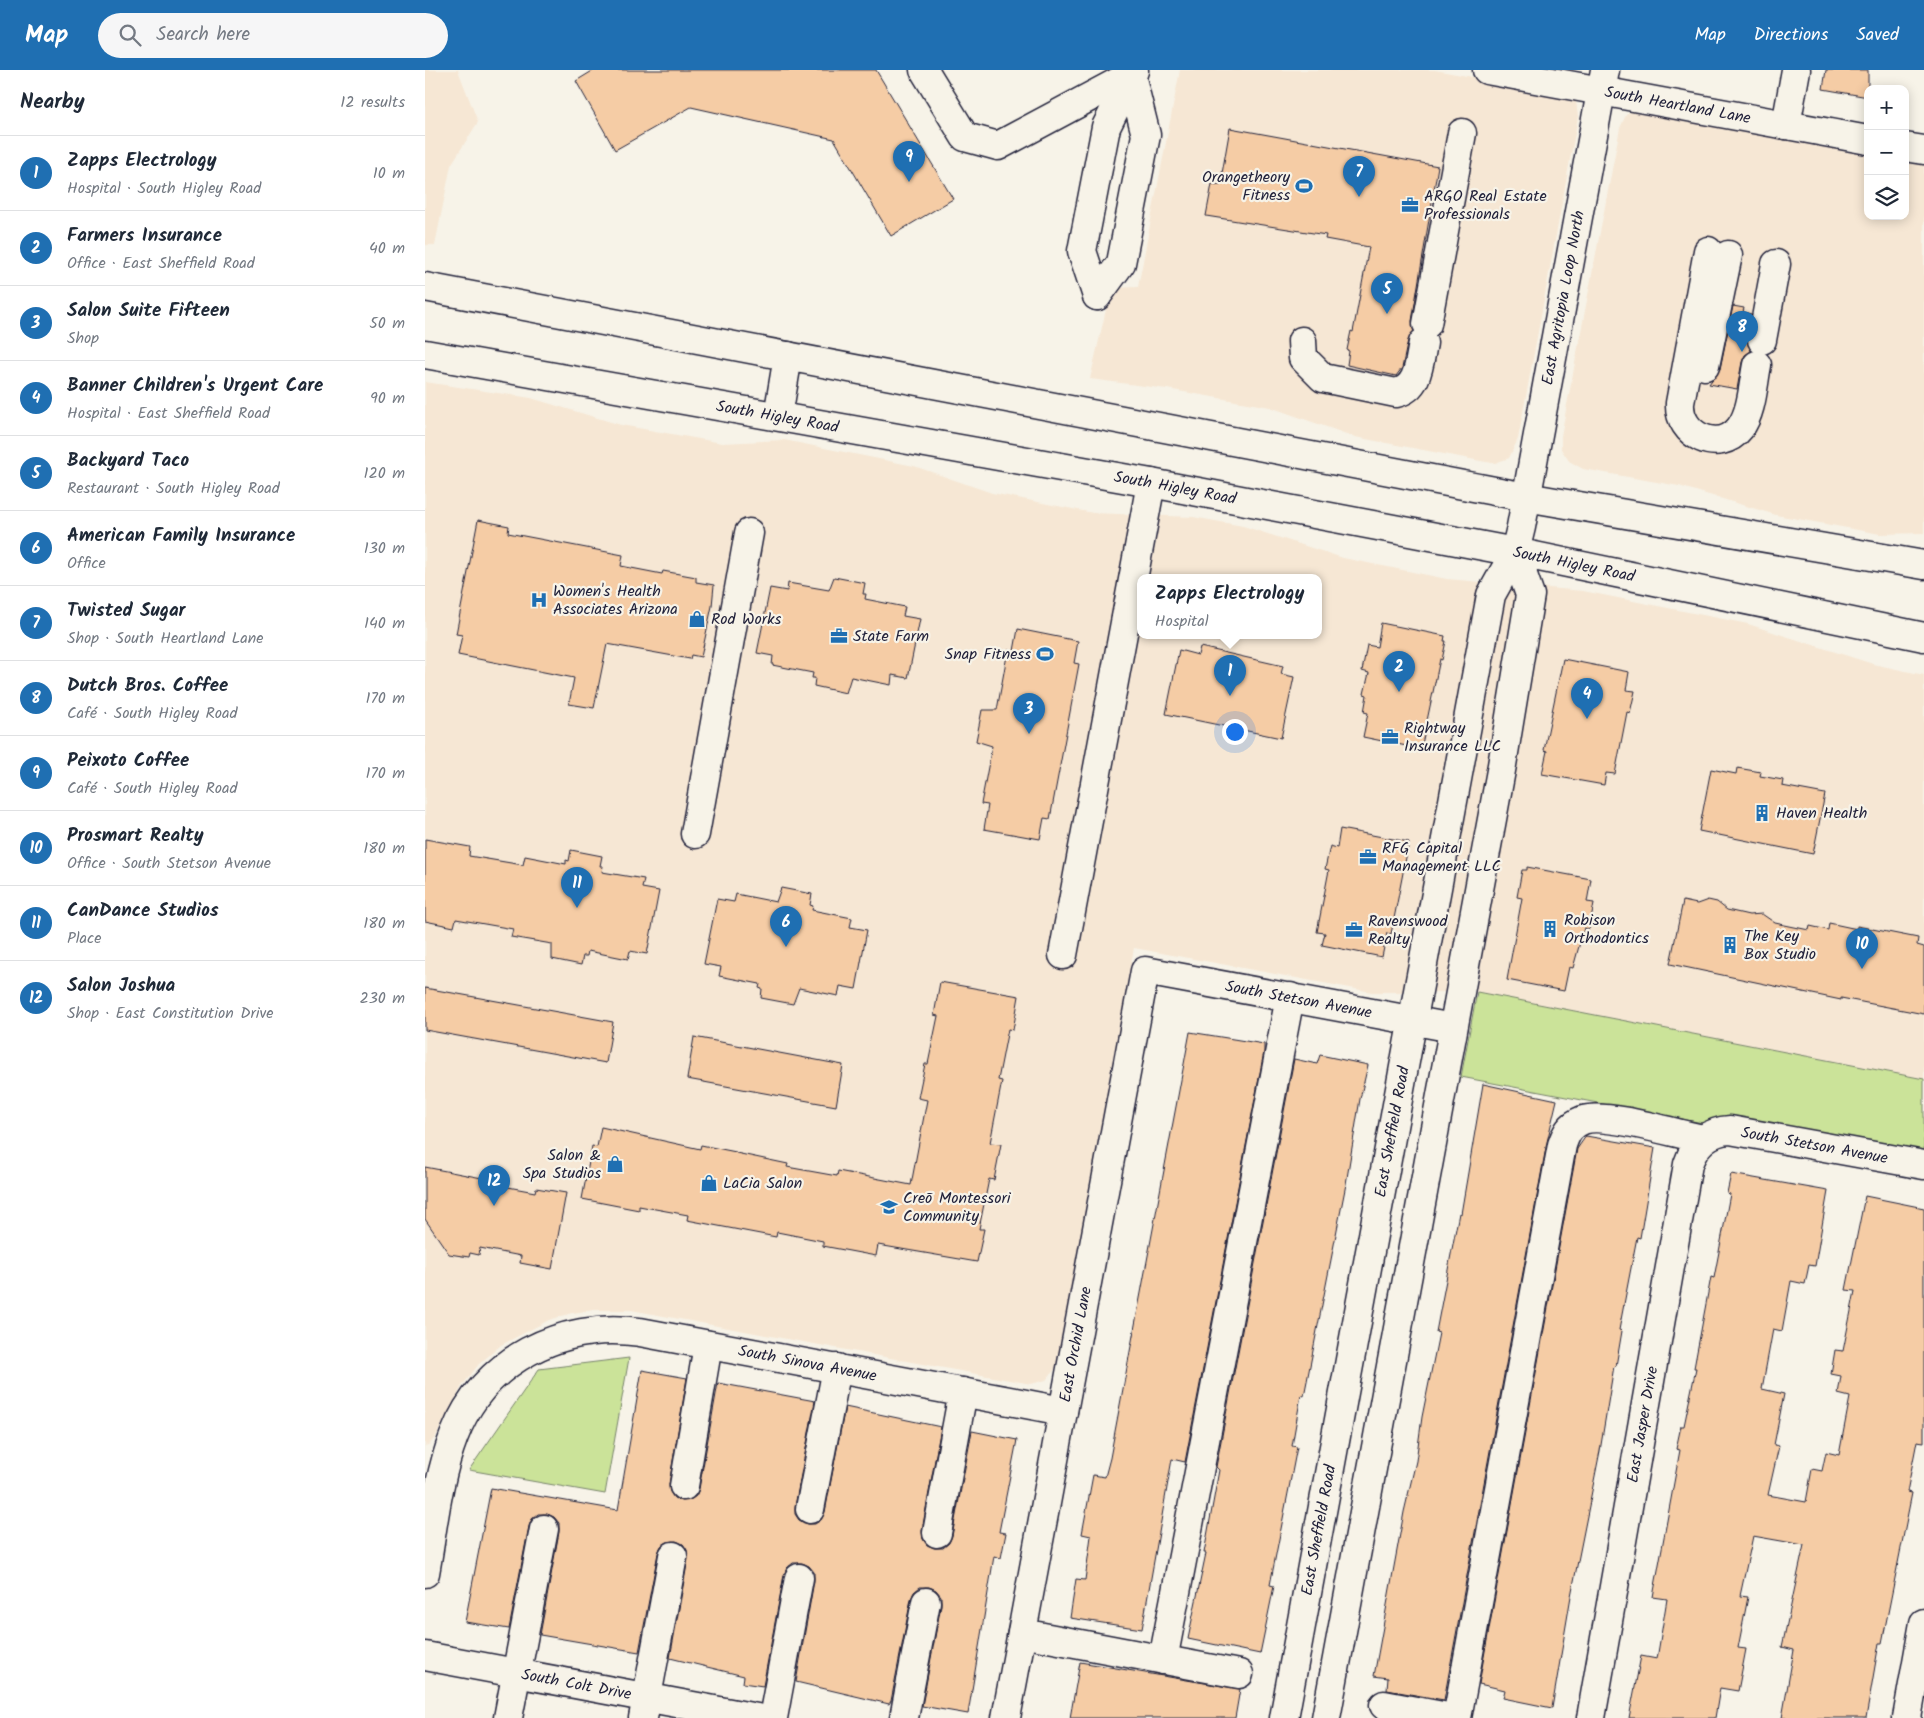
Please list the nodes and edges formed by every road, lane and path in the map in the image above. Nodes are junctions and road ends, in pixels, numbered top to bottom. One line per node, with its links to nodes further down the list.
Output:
1 (924, 70): 4 (street)
2 (1487, 70): 5 (street, South Heartland Lane)
3 (1796, 70): 6 (street)
4 (1133, 72): 11 (street); 12 (street)
5 (1603, 81): 6 (street, South Heartland Lane); 21 (street, East Agritopia Loop North)
6 (1786, 124): 8 (street, South Heartland Lane)
7 (1462, 133): 16 (street)
8 (1864, 139)
9 (1909, 148): 10 (street)
10 (1924, 150)
11 (1096, 180): 12 (street); 12 (street)
12 (1135, 189)
13 (1718, 253): 14 (street)
14 (1776, 264)
15 (425, 287): 18 (street)
16 (1302, 341)
17 (425, 354): 19 (street, South Higley Road)
18 (788, 356): 19 (street); 21 (street)
19 (778, 416): 20 (street, South Higley Road)
20 (1151, 483): 23 (street, South Higley Road); 27 (street)
21 (1526, 498): 23 (street, East Agritopia Loop North); 24 (street)
22 (749, 534): 26 (street)
23 (1518, 539): 25 (street, South Higley Road); 30 (street, East Sheffield Road); 31 (street)
24 (1924, 565)
25 (1924, 637)
26 (695, 834)
27 (1063, 955)
28 (1145, 971): 29 (street, South Stetson Avenue); 37 (street, East Orchid Lane)
29 (1290, 997): 30 (street, South Stetson Avenue); 50 (street)
30 (1413, 1020): 31 (street, South Stetson Avenue); 60 (street, East Sheffield Road)
31 (1453, 1028): 61 (street)
32 (1704, 1138): 33 (street, South Stetson Avenue); 63 (street); 64 (street, East Jasper Drive)
33 (1924, 1165)
34 (708, 1345): 35 (street, South Sinova Avenue); 38 (street, South Sinova Avenue); 39 (street)
35 (837, 1368): 36 (street, South Sinova Avenue); 40 (street)
36 (963, 1392): 37 (street, South Sinova Avenue); 42 (street)
37 (1063, 1410): 48 (street, East Orchid Lane)
38 (434, 1474): 44 (street, South Sinova Avenue)
39 (684, 1486)
40 (810, 1509)
41 (544, 1529): 51 (street)
42 (937, 1533)
43 (673, 1556): 54 (street)
44 (425, 1573)
45 (799, 1578): 57 (street)
46 (927, 1602): 58 (street)
47 (1924, 1624): 65 (street)
48 (1022, 1633): 50 (street); 59 (street, East Orchid Lane)
49 (425, 1656): 51 (street, South Colt Drive)
50 (1163, 1660): 52 (street)
51 (517, 1673): 54 (street, South Colt Drive); 55 (street)
52 (1239, 1674)
53 (1383, 1705): 62 (street)
54 (645, 1708): 56 (street, South Colt Drive)
55 (508, 1718)
56 (757, 1718)
57 (773, 1718)
58 (904, 1718)
59 (1006, 1718)
60 (1284, 1718)
61 (1326, 1718)
62 (1453, 1718)
63 (1457, 1718)
64 (1591, 1718)
65 (1907, 1718)

